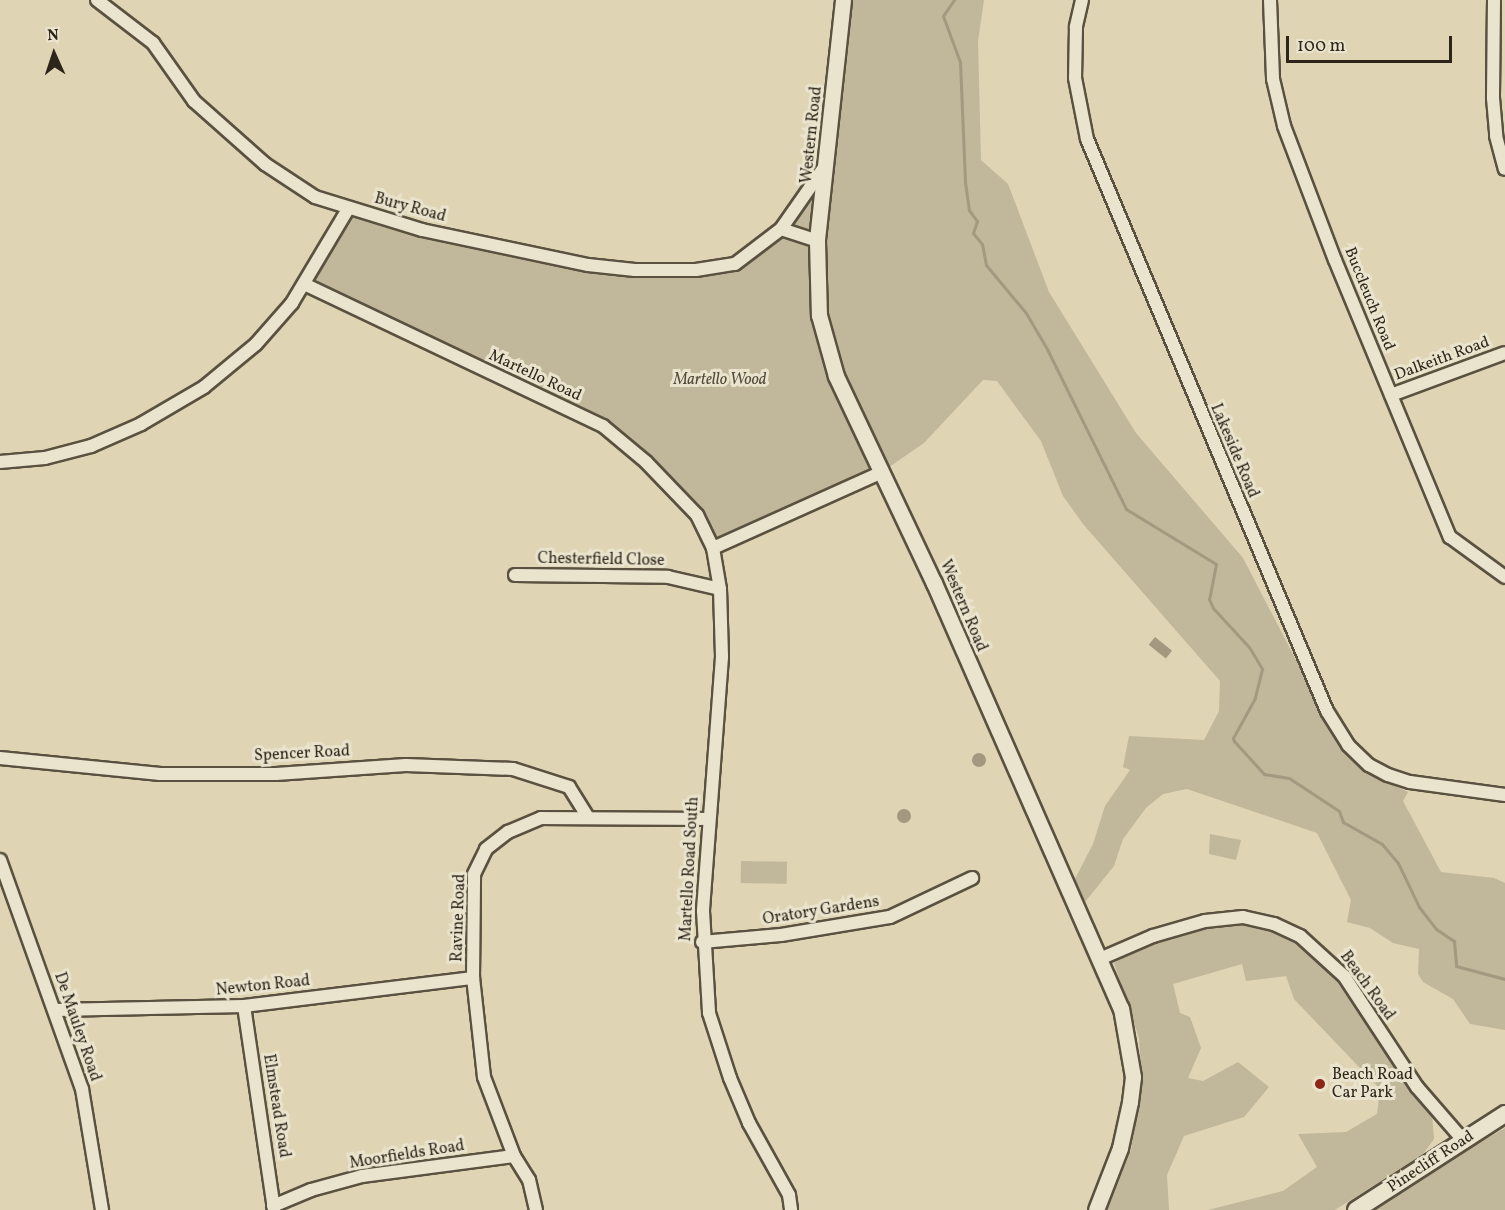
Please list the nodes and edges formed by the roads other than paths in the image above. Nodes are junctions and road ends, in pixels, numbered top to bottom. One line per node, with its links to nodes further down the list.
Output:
1 (97, 0): 8 (street, Bury Road)
2 (843, 0): 6 (street, Western Road)
3 (1082, 0): 22 (street, Lakeside Road)
4 (1270, 0): 13 (street, Buccleuch Road)
5 (1494, 0): 7 (street)
6 (828, 163): 9 (street, Bury Road); 10 (street, Western Road)
7 (1505, 169)
8 (348, 209): 9 (street, Bury Road); 11 (street)
9 (781, 229): 10 (street)
10 (817, 241): 15 (street, Western Road)
11 (304, 284): 14 (street); 16 (street, Martello Road)
12 (1505, 353): 13 (street, Dalkeith Road)
13 (1391, 395): 18 (street, Buccleuch Road)
14 (0, 462)
15 (882, 471): 16 (street); 28 (street, Western Road)
16 (713, 548): 19 (street, Martello Road)
17 (515, 575): 19 (street, Chesterfield Close)
18 (1505, 577)
19 (720, 589): 20 (street, Martello Road)
20 (722, 657): 24 (street, Martello Road South)
21 (0, 758): 23 (street, Spencer Road)
22 (1505, 795)
23 (587, 816): 24 (street, Ravine Road); 29 (street, Ravine Road)
24 (709, 819): 27 (street, Martello Road South)
25 (0, 860): 31 (street, De Mauley Road)
26 (972, 878): 27 (street, Oratory Gardens)
27 (702, 942): 38 (street, Martello Road South)
28 (1102, 958): 33 (street, Beach Road); 39 (street, Western Road)
29 (473, 978): 30 (street, Newton Road); 34 (street, Ravine Road)
30 (244, 1006): 31 (street, Newton Road); 35 (street, Elmstead Road)
31 (56, 1010): 36 (street, De Mauley Road)
32 (1505, 1114): 33 (main road, Pinecliff Road)
33 (1463, 1140): 40 (main road, Pinecliff Road)
34 (514, 1156): 35 (street, Moorfields Road); 37 (street, Ravine Road)
35 (274, 1208)
36 (102, 1210)
37 (536, 1210)
38 (791, 1210)
39 (1096, 1210)
40 (1356, 1210)

